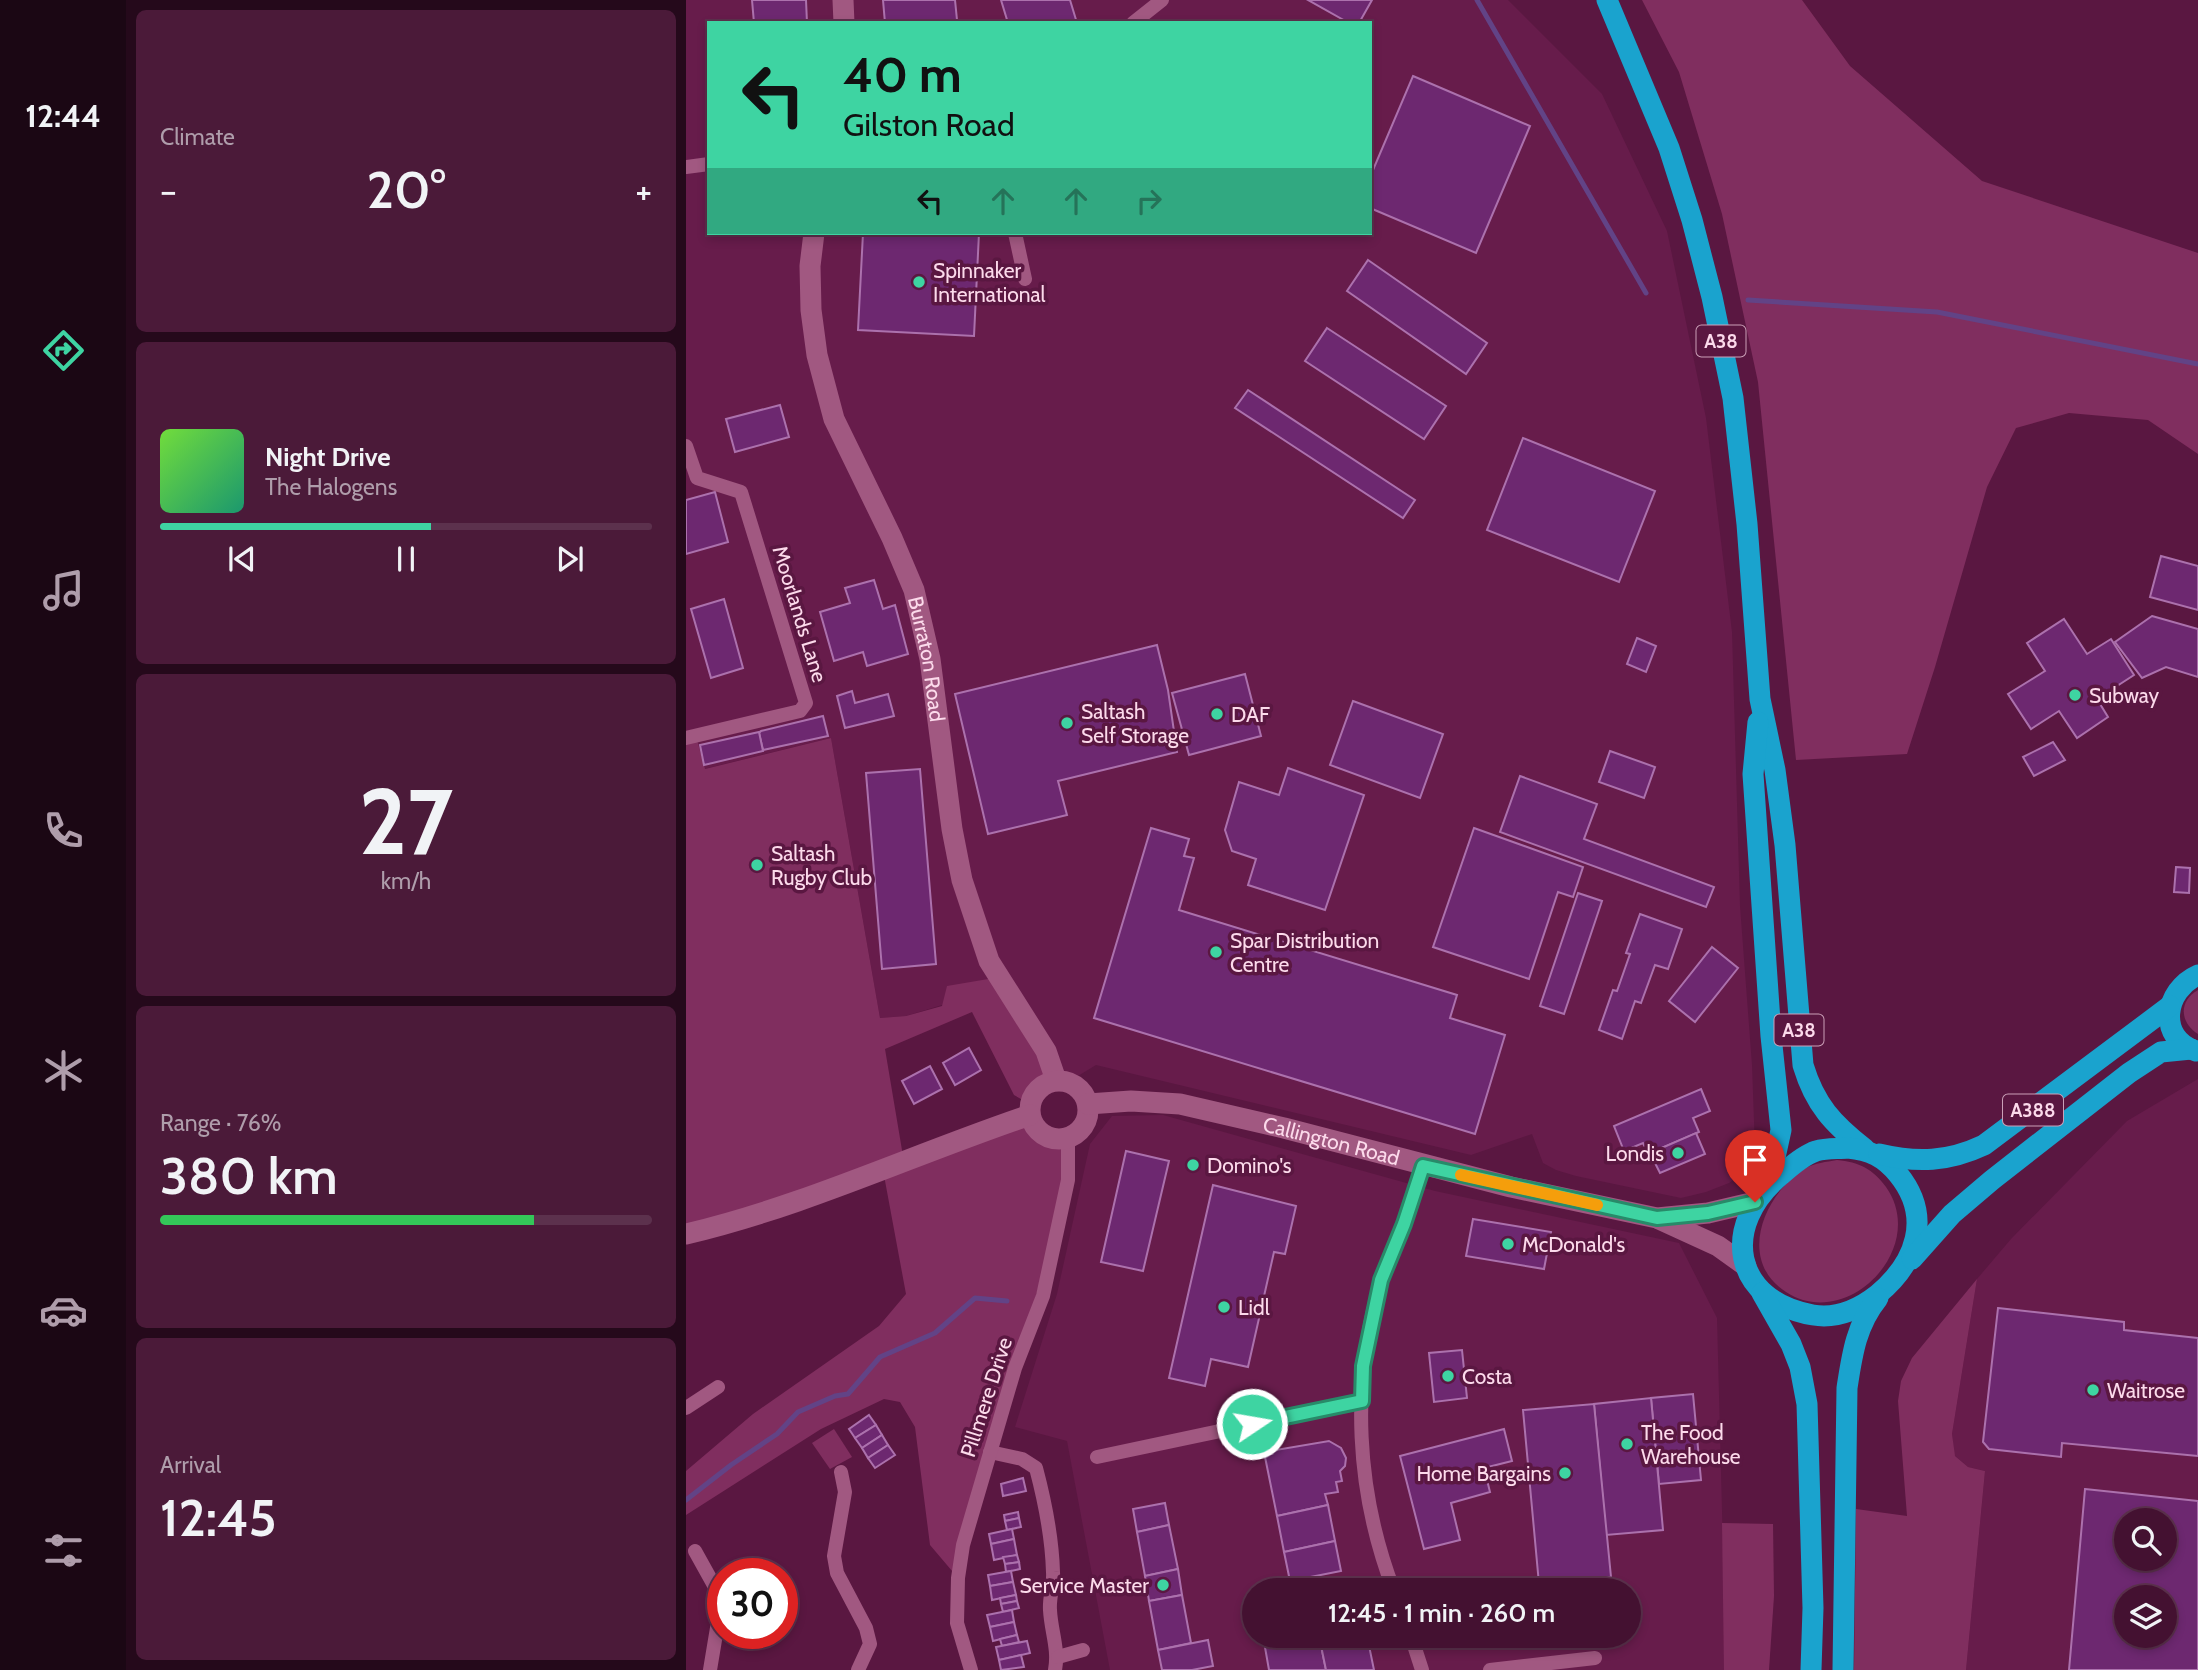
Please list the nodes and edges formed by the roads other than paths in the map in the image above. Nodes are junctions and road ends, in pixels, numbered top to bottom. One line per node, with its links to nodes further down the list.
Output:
1 (843, 0): 4 (main road)
2 (1162, 0): 5 (street)
3 (1607, 0): 12 (highway, A38)
4 (844, 21)
5 (1136, 21)
6 (707, 164): 7 (street)
7 (686, 167)
8 (814, 235): 17 (main road, Burraton Road)
9 (1015, 235): 10 (street)
10 (1025, 279)
11 (686, 446): 13 (street, Moorlands Lane)
12 (1759, 699): 21 (highway, A38); 23 (highway, A38)
13 (686, 738)
14 (2198, 975): 15 (highway)
15 (2170, 1006): 16 (highway); 21 (highway, A388)
16 (2194, 1050): 28 (highway, A388)
17 (1056, 1080): 18 (main road); 19 (main road)
18 (1088, 1104): 20 (main road); 22 (main road, Callington Road)
19 (1030, 1115): 20 (main road); 26 (main road)
20 (1068, 1138): 34 (street, Pillmere Drive)
21 (1871, 1152): 23 (highway); 28 (highway)
22 (1423, 1166): 25 (main road, Callington Road); 32 (street)
23 (1769, 1185): 24 (highway)
24 (1755, 1202): 25 (main road, Callington Road); 27 (highway)
25 (1657, 1218): 27 (main road, Callington Road)
26 (686, 1234)
27 (1746, 1266): 29 (highway)
28 (1903, 1270): 30 (highway)
29 (1757, 1285): 30 (highway); 48 (highway)
30 (1888, 1286): 49 (highway)
31 (718, 1387): 33 (street)
32 (1362, 1401): 35 (street); 38 (street)
33 (686, 1408)
34 (990, 1452): 42 (street); 45 (street, Pillmere Drive)
35 (1097, 1457)
36 (841, 1472): 44 (street)
37 (695, 1551): 43 (street)
38 (1390, 1578)
39 (1415, 1648): 46 (street)
40 (1083, 1650): 42 (street)
41 (1595, 1658): 47 (street)
42 (1057, 1664)
43 (710, 1670)
44 (858, 1670)
45 (971, 1670)
46 (1422, 1670)
47 (1490, 1670)
48 (1811, 1670)
49 (1843, 1670)

